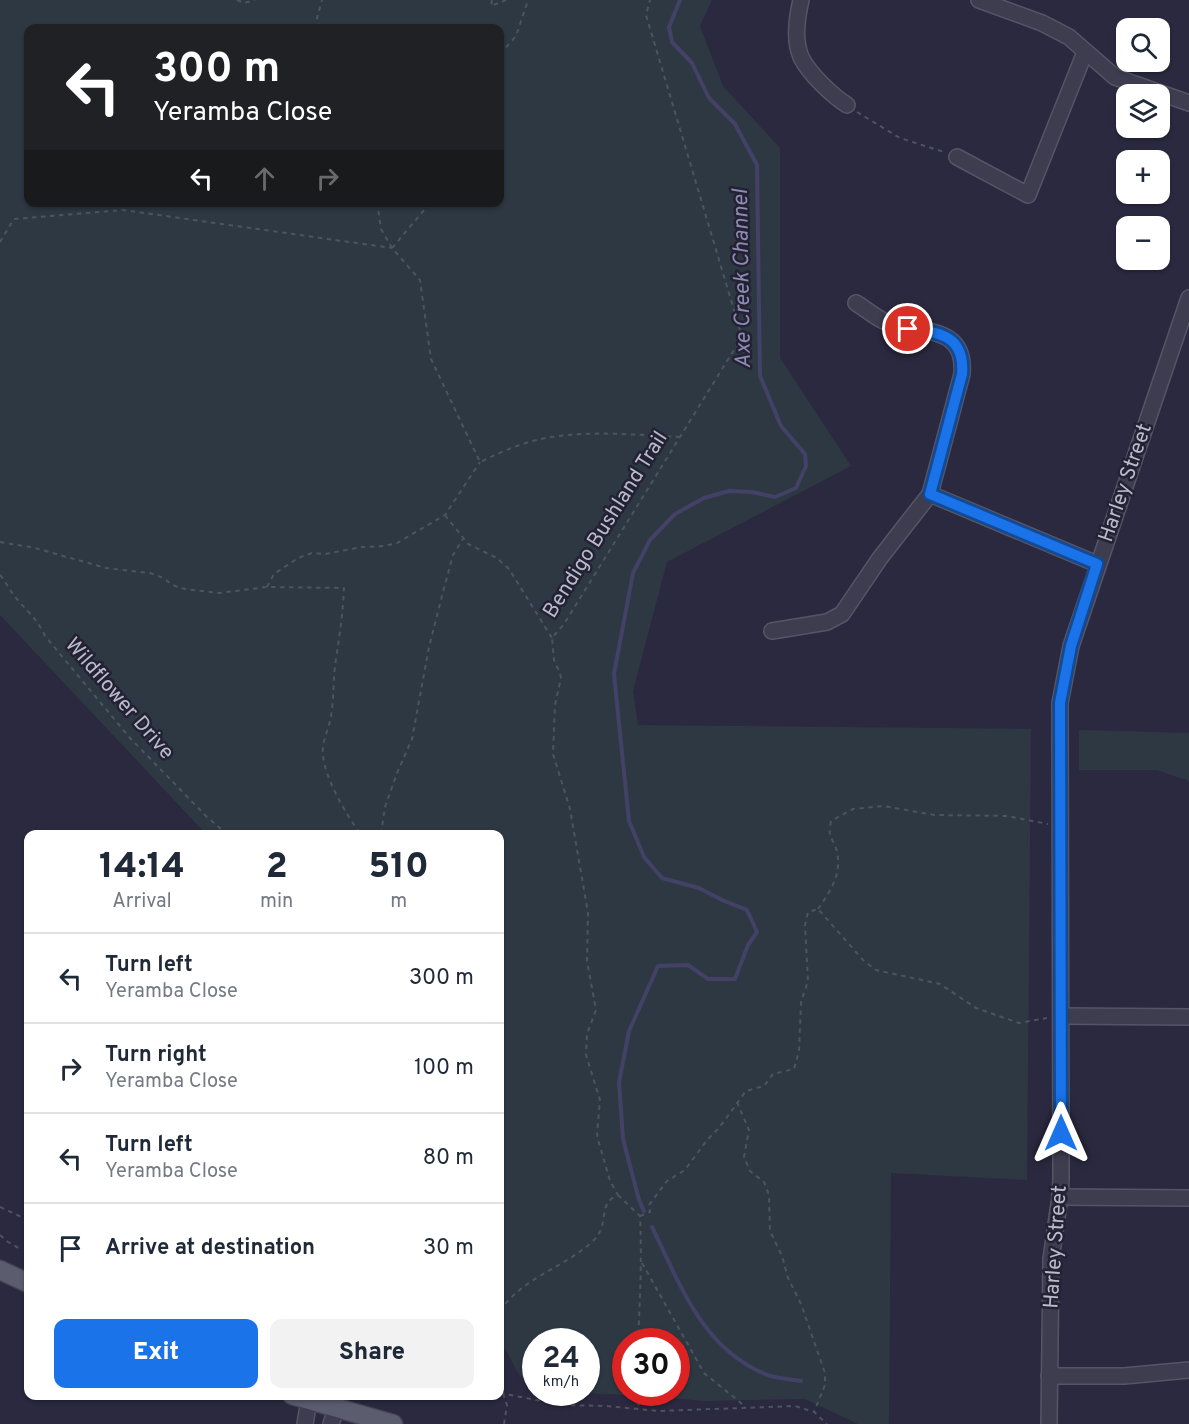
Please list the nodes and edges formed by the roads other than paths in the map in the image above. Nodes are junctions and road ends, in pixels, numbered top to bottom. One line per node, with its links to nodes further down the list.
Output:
1 (801, 0): 5 (street)
2 (979, 0): 3 (street)
3 (1085, 52): 4 (street); 6 (street)
4 (1189, 103)
5 (847, 105)
6 (957, 157)
7 (856, 303): 9 (street)
8 (1188, 307): 10 (street, Harley Street)
9 (930, 494): 10 (street); 11 (street)
10 (1097, 564): 12 (street, Harley Street)
11 (772, 631)
12 (1062, 1016): 13 (street); 14 (street, Harley Street)
13 (1189, 1017)
14 (1060, 1197): 15 (street); 19 (street, Harley Street)
15 (1189, 1198)
16 (0, 1270): 17 (main road)
17 (24, 1281)
18 (1189, 1370): 19 (street)
19 (1049, 1376): 25 (street, Harley Street)
20 (300, 1400): 23 (street)
21 (304, 1400): 22 (main road)
22 (333, 1416): 24 (main road)
23 (305, 1424)
24 (393, 1424)
25 (1048, 1424)

